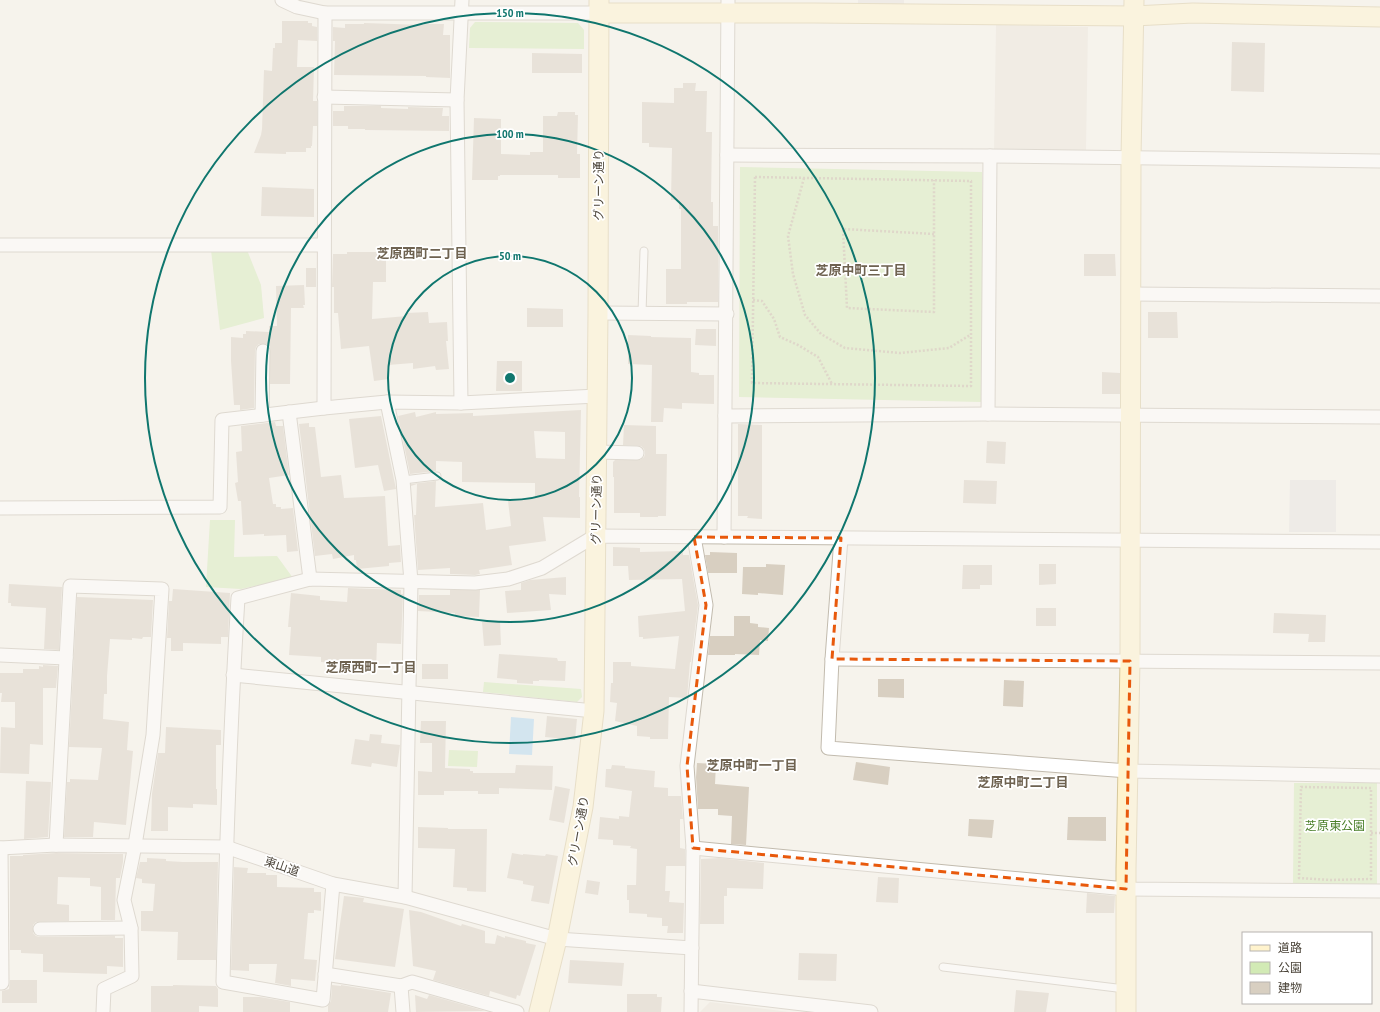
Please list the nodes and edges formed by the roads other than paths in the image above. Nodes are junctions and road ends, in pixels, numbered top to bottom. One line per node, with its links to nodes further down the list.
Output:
1 (282, 0): 2 (street)
2 (297, 4): 7 (street)
3 (462, 6): 4 (street); 7 (street); 10 (street)
4 (599, 7): 5 (street); 20 (street, グリーン通り)
5 (728, 7): 6 (street); 11 (street)
6 (1134, 8): 8 (street); 13 (street)
7 (325, 13): 9 (street)
8 (1380, 17)
9 (324, 97): 10 (street); 27 (street)
10 (457, 100): 26 (street)
11 (727, 155): 12 (street); 22 (street)
12 (990, 156): 13 (street); 29 (street)
13 (1131, 158): 14 (street); 18 (street)
14 (1380, 161)
15 (0, 245): 16 (street)
16 (319, 245)
17 (644, 251): 21 (lane)
18 (1131, 294): 19 (street); 31 (street)
19 (1380, 296)
20 (598, 313): 21 (street); 24 (street, グリーン通り)
21 (642, 313): 22 (street)
22 (727, 314): 32 (street)
23 (263, 351): 30 (street)
24 (597, 396): 26 (street); 34 (street, グリーン通り)
25 (387, 402): 26 (street); 27 (street); 37 (street)
26 (461, 403)
27 (324, 408): 28 (street)
28 (289, 412): 30 (street); 45 (street)
29 (988, 414): 31 (street); 32 (street)
30 (262, 415): 38 (street)
31 (1131, 415): 33 (street); 43 (street)
32 (725, 416): 41 (street)
33 (1380, 417)
34 (597, 452): 35 (street); 39 (street, グリーン通り)
35 (637, 453)
36 (438, 476): 37 (lane)
37 (403, 480): 46 (street)
38 (0, 508)
39 (595, 536): 40 (street); 46 (street); 54 (street, グリーン通り)
40 (694, 537): 41 (street); 61 (street)
41 (724, 537): 42 (street)
42 (841, 538): 43 (street); 49 (street)
43 (1130, 541): 44 (street); 50 (street)
44 (1380, 542)
45 (310, 579): 46 (street); 52 (street)
46 (411, 582): 53 (street)
47 (0, 654): 48 (street)
48 (66, 658): 57 (street); 58 (street)
49 (832, 659): 50 (street); 55 (street)
50 (1130, 661): 51 (street); 55 (street)
51 (1380, 663)
52 (233, 675): 53 (street); 59 (street)
53 (410, 692): 54 (street); 65 (street)
54 (594, 711): 68 (street, グリーン通り)
55 (1128, 772): 56 (street); 63 (street)
56 (1380, 776)
57 (56, 845): 58 (street, 東山道); 60 (street, 東山道)
58 (135, 846): 59 (street, 東山道); 66 (street)
59 (226, 846): 62 (street, 東山道); 71 (street)
60 (0, 848): 72 (street)
61 (693, 848): 63 (street); 69 (street)
62 (333, 884): 65 (street, 東山道); 71 (street)
63 (1126, 889): 64 (street); 74 (street)
64 (1380, 891)
65 (405, 897): 68 (street, 東山道)
66 (131, 928): 67 (street); 76 (street)
67 (40, 930)
68 (557, 938): 69 (street, 東山道); 79 (street, グリーン通り)
69 (692, 948): 75 (street)
70 (943, 967): 74 (lane)
71 (325, 974): 73 (street)
72 (0, 983)
73 (401, 986): 77 (street); 78 (street)
74 (1127, 989): 82 (street)
75 (691, 991): 80 (street); 81 (street)
76 (103, 1012)
77 (403, 1012)
78 (518, 1012)
79 (539, 1012)
80 (691, 1012)
81 (871, 1012)
82 (1126, 1012)

